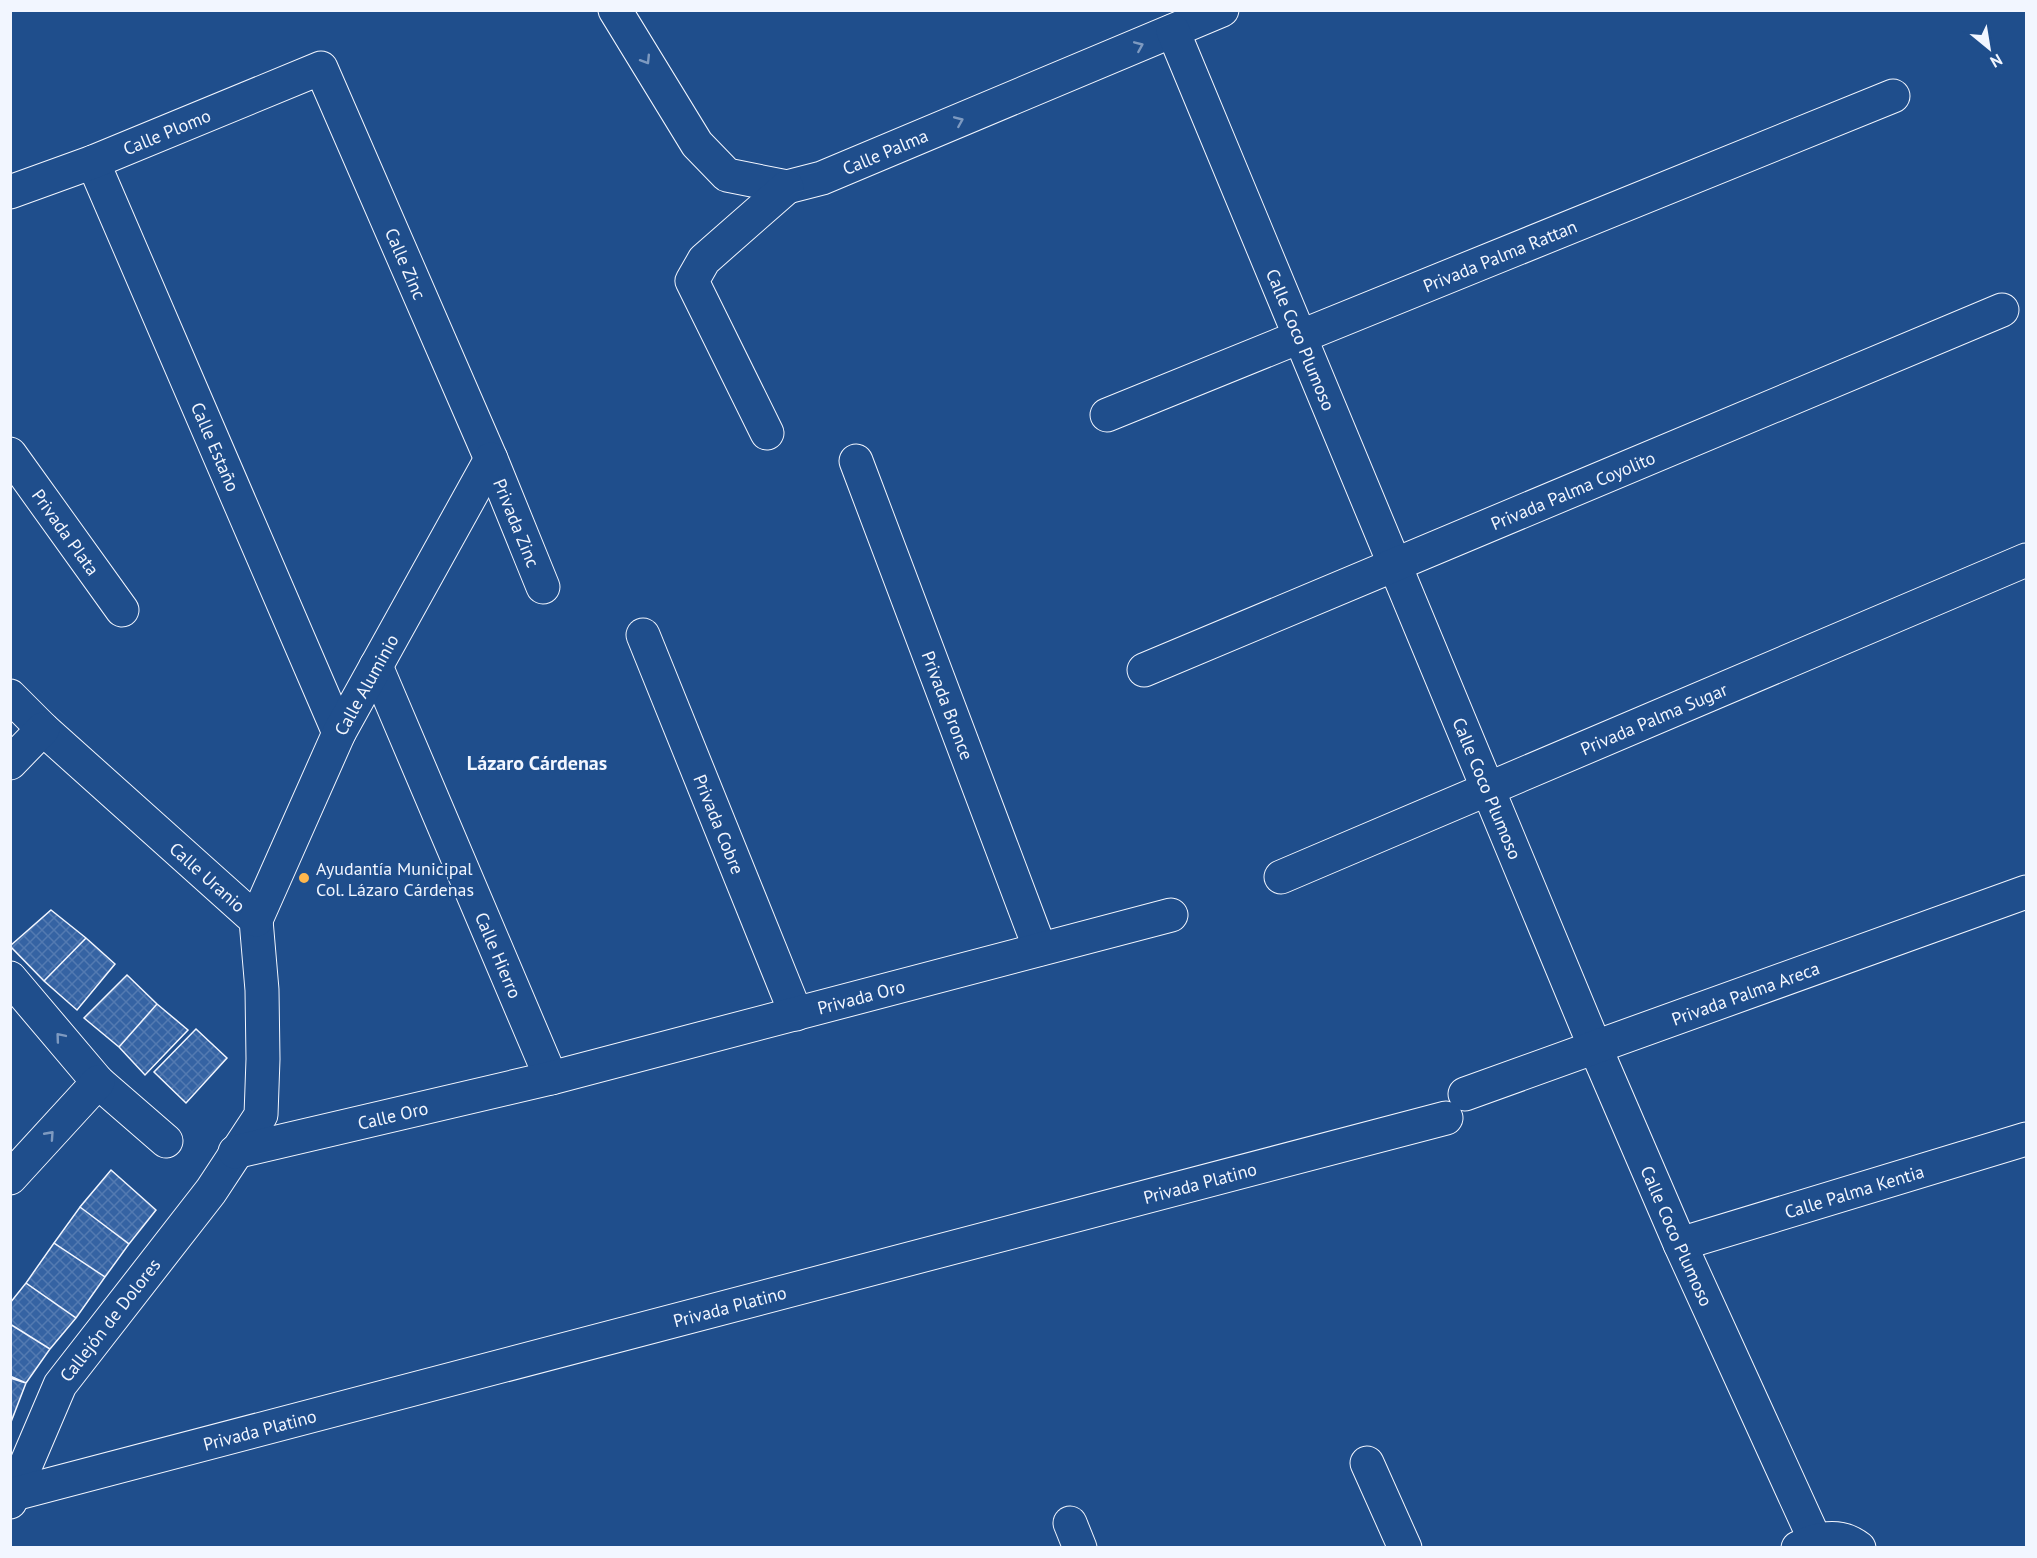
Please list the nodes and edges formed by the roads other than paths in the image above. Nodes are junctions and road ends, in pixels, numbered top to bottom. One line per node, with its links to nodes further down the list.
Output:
1 (615, 10): 7 (street, Calle Palma, one-way to 7)
2 (1222, 10): 3 (street, Calle Palma)
3 (1173, 32): 7 (street, Calle Palma, one-way to 3); 10 (street, Calle Coco Plumoso)
4 (321, 68): 6 (street, Calle Plomo); 14 (street, Calle Zinc)
5 (1893, 96): 10 (street, Privada Palma Rattan)
6 (93, 162): 8 (street, Calle Plomo); 25 (street, Calle Estaño)
7 (787, 187): 12 (street)
8 (10, 192)
9 (2002, 310): 17 (street, Privada Palma Coyolito)
10 (1300, 337): 11 (street, Privada Palma Rattan); 17 (street, Calle Coco Plumoso)
11 (1107, 415)
12 (767, 433)
13 (10, 454): 19 (street, Privada Plata)
14 (491, 459): 18 (street, Privada Zinc); 21 (street, Calle Aluminio)
15 (856, 461): 32 (street, Privada Bronce)
16 (2026, 560): 27 (street, Privada Palma Sugar)
17 (1395, 565): 22 (street, Privada Palma Coyolito); 27 (street, Calle Coco Plumoso)
18 (543, 587)
19 (122, 610)
20 (643, 635): 34 (street, Privada Cobre)
21 (376, 666): 25 (street, Calle Aluminio); 36 (street, Calle Hierro)
22 (1144, 670)
23 (10, 696): 24 (street, Calle Uranio)
24 (43, 729): 26 (street); 31 (street, Calle Uranio)
25 (339, 733): 31 (street, Calle Aluminio)
26 (10, 763)
27 (1488, 789): 28 (street, Privada Palma Sugar); 35 (street, Calle Coco Plumoso)
28 (1281, 877)
29 (2026, 892): 35 (street, Privada Palma Areca)
30 (1171, 915): 32 (street, Privada Oro)
31 (256, 920): 41 (street, Calle Uranio)
32 (1040, 949): 34 (street, Privada Oro)
33 (10, 978): 37 (street, one-way to 33)
34 (796, 1014): 36 (street, Privada Oro)
35 (1595, 1047): 38 (street, Privada Palma Areca); 43 (street, Calle Coco Plumoso)
36 (551, 1078): 41 (street, Calle Oro)
37 (98, 1082): 40 (street); 42 (street, one-way to 37)
38 (1455, 1106): 45 (street, Privada Platino)
39 (2026, 1139): 43 (street, Calle Palma Kentia)
40 (166, 1141)
41 (235, 1152): 45 (street, Callejón de Dolores)
42 (10, 1178)
43 (1680, 1244): 46 (street, Calle Coco Plumoso)
44 (1367, 1463): 47 (street)
45 (12, 1498)
46 (1806, 1544): 48 (street)
47 (1405, 1548)
48 (1859, 1548)

